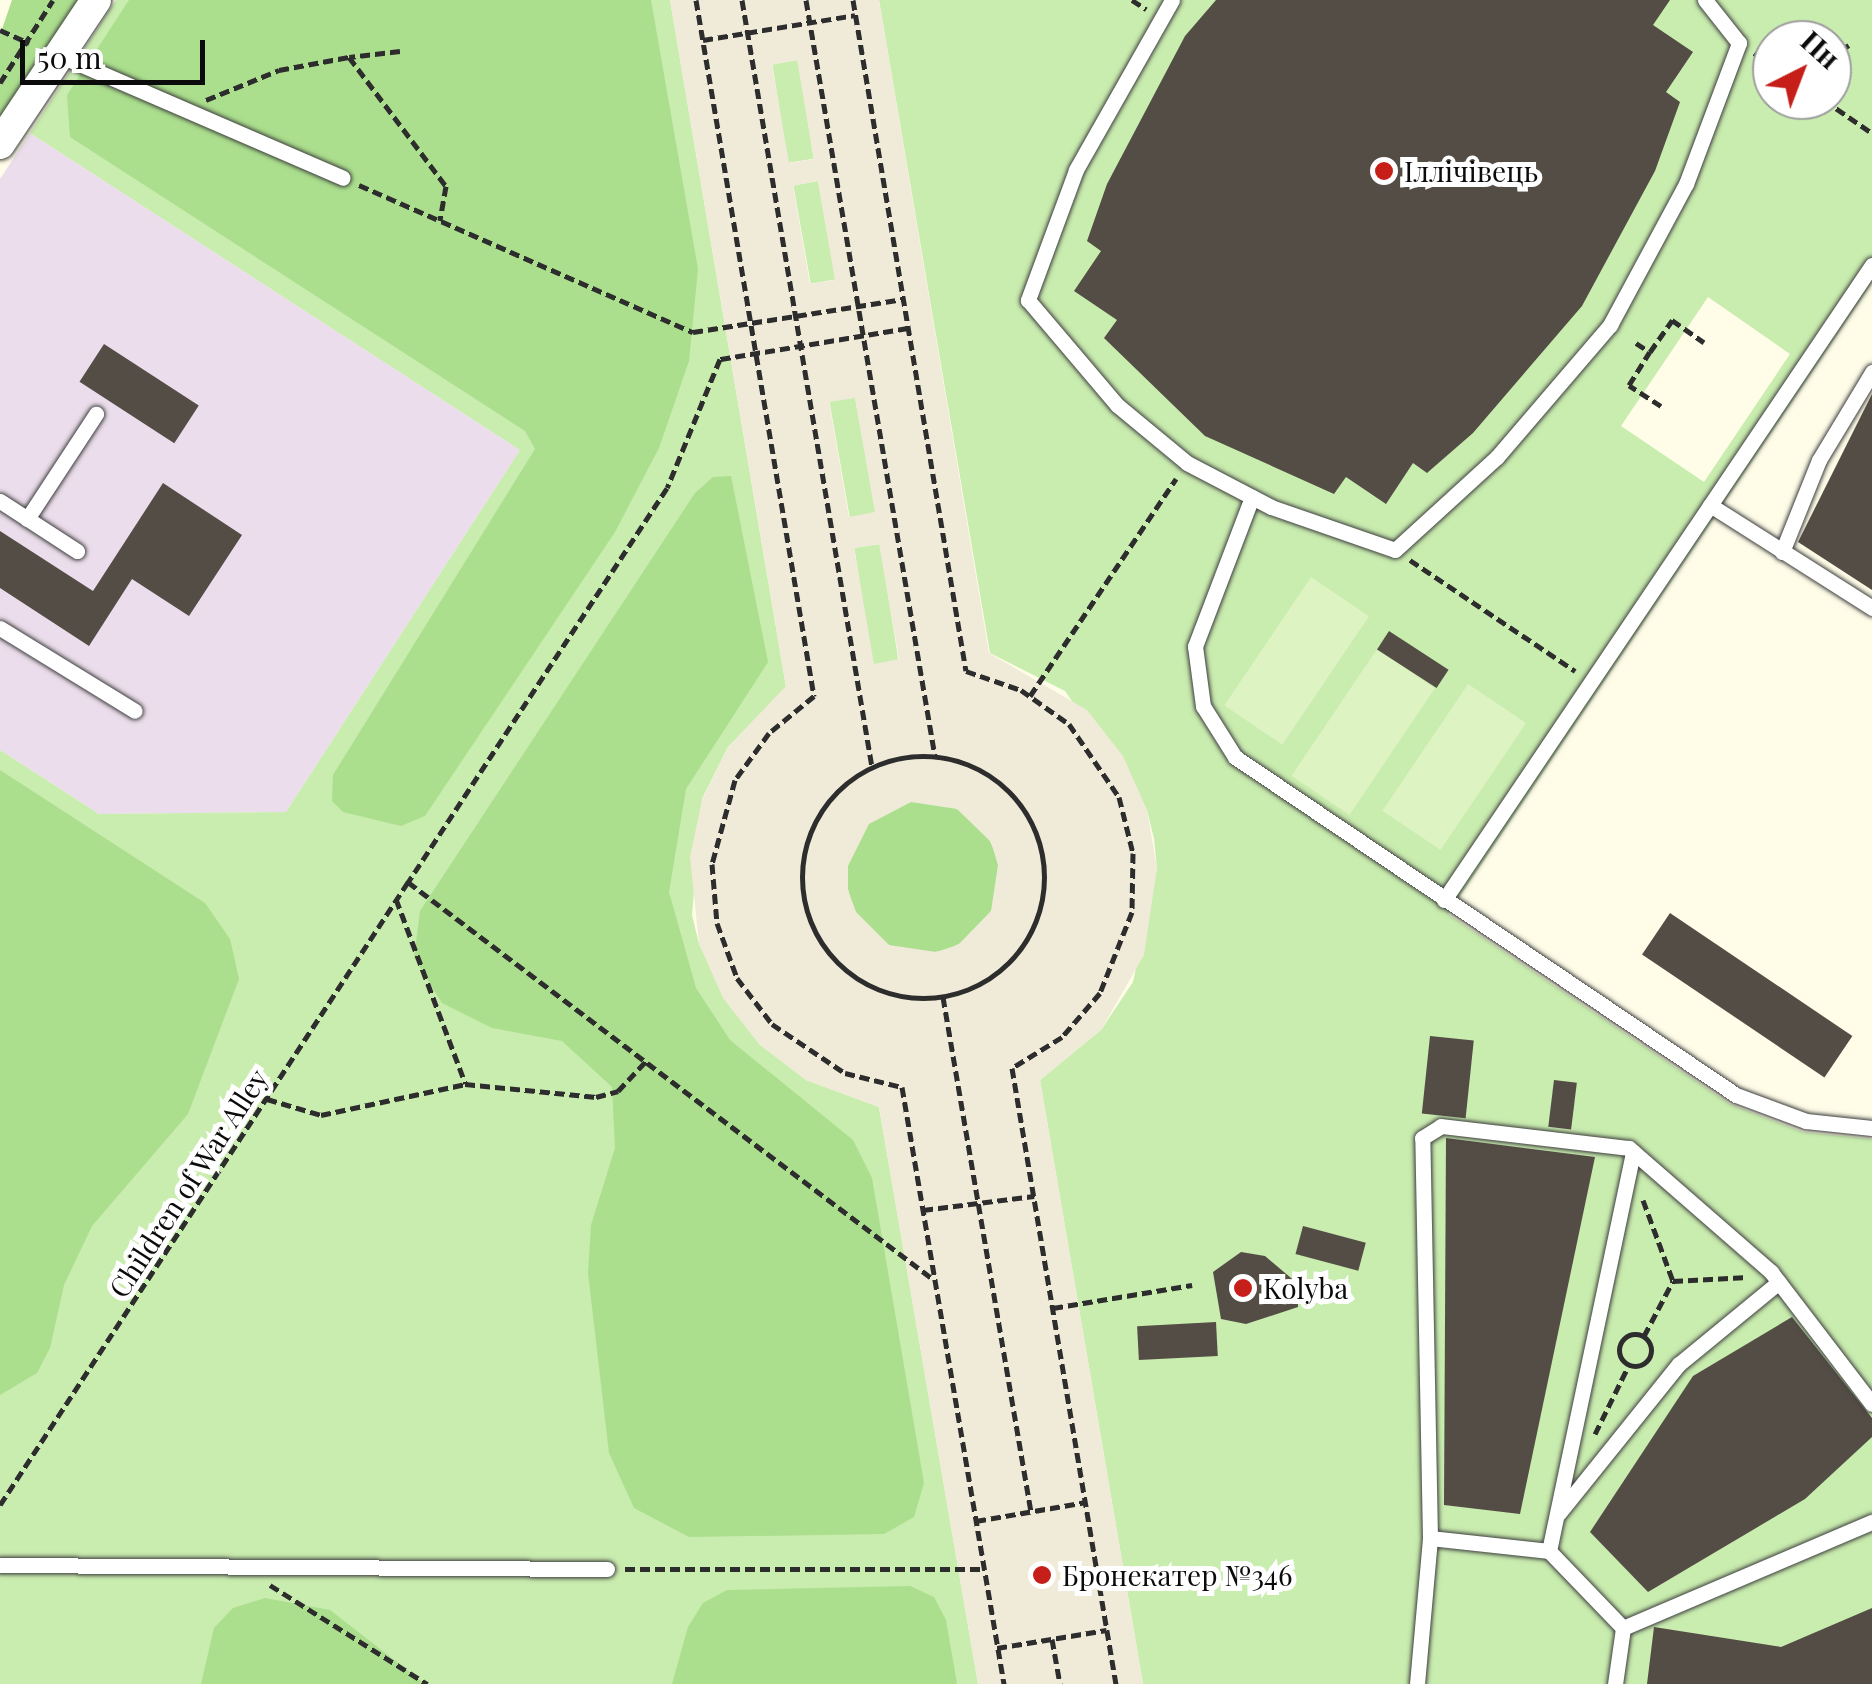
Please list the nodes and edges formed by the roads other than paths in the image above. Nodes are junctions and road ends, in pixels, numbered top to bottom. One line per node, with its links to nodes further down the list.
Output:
1 (96, 0): 4 (street)
2 (1172, 0): 10 (lane)
3 (1704, 0): 10 (lane)
4 (59, 55): 5 (street); 6 (lane)
5 (0, 144)
6 (342, 178)
7 (1872, 265): 12 (lane)
8 (1872, 372): 15 (lane)
9 (96, 414): 13 (lane)
10 (1252, 497): 19 (lane)
11 (0, 502): 13 (lane)
12 (1710, 505): 15 (lane); 19 (lane)
13 (28, 519): 14 (lane)
14 (77, 552)
15 (1782, 552): 16 (lane)
16 (1872, 608)
17 (0, 628): 18 (lane)
18 (135, 711)
19 (1444, 900): 20 (lane)
20 (1872, 1128)
21 (1632, 1159): 22 (lane); 24 (lane); 26 (lane)
22 (1776, 1279): 23 (lane); 24 (lane)
23 (1872, 1404)
24 (1558, 1513): 27 (lane)
25 (1872, 1522): 30 (lane)
26 (1430, 1538): 27 (lane); 31 (lane)
27 (1549, 1551): 30 (lane)
28 (0, 1565): 29 (lane)
29 (607, 1569)
30 (1623, 1628): 32 (lane)
31 (1416, 1684)
32 (1615, 1684)

